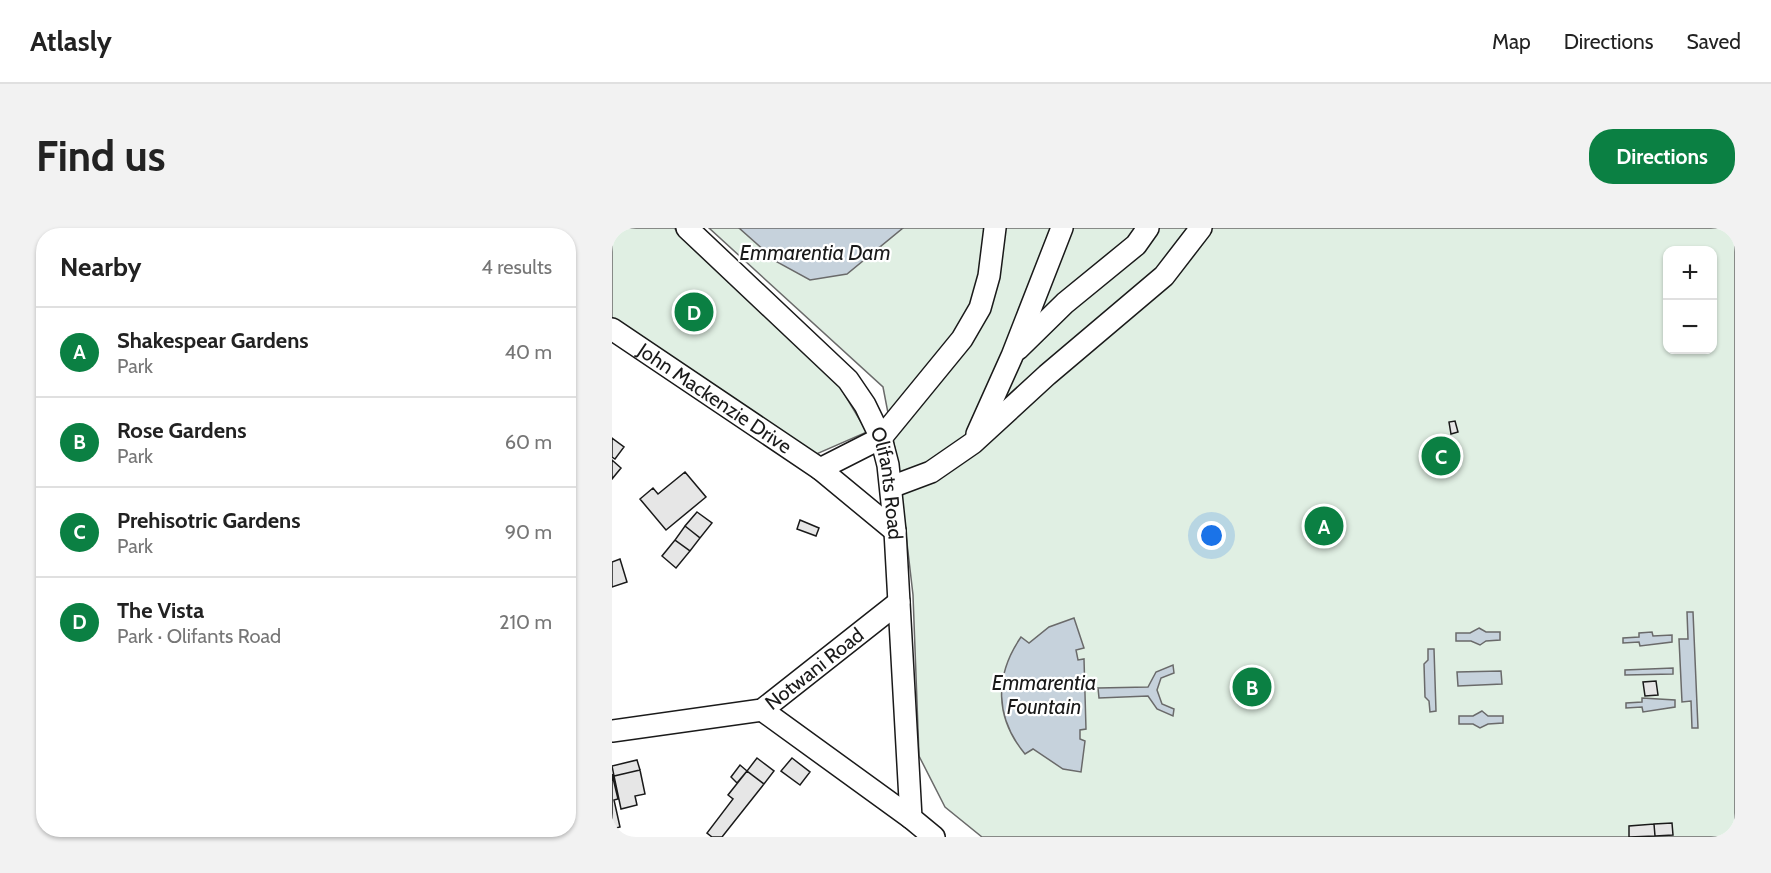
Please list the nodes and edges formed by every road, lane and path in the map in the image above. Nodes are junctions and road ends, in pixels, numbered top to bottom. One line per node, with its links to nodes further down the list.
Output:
1 (687, 228): 8 (street, Olifants Road)
2 (995, 228): 8 (street)
3 (1062, 228): 7 (street)
4 (1148, 228): 7 (street)
5 (1201, 228): 9 (street)
6 (612, 329): 10 (street, John Mackenzie Drive)
7 (1012, 356): 9 (street)
8 (881, 438): 10 (street); 11 (street, Olifants Road)
9 (973, 443): 11 (street)
10 (820, 469): 12 (street, John Mackenzie Drive)
11 (891, 487): 12 (street, Olifants Road)
12 (895, 531): 13 (street, Olifants Road)
13 (899, 602): 14 (street, Notwani Road); 16 (street, Olifants Road)
14 (762, 710): 15 (street, Notwani Road); 16 (street)
15 (612, 731)
16 (910, 819): 17 (street)
17 (934, 837)

